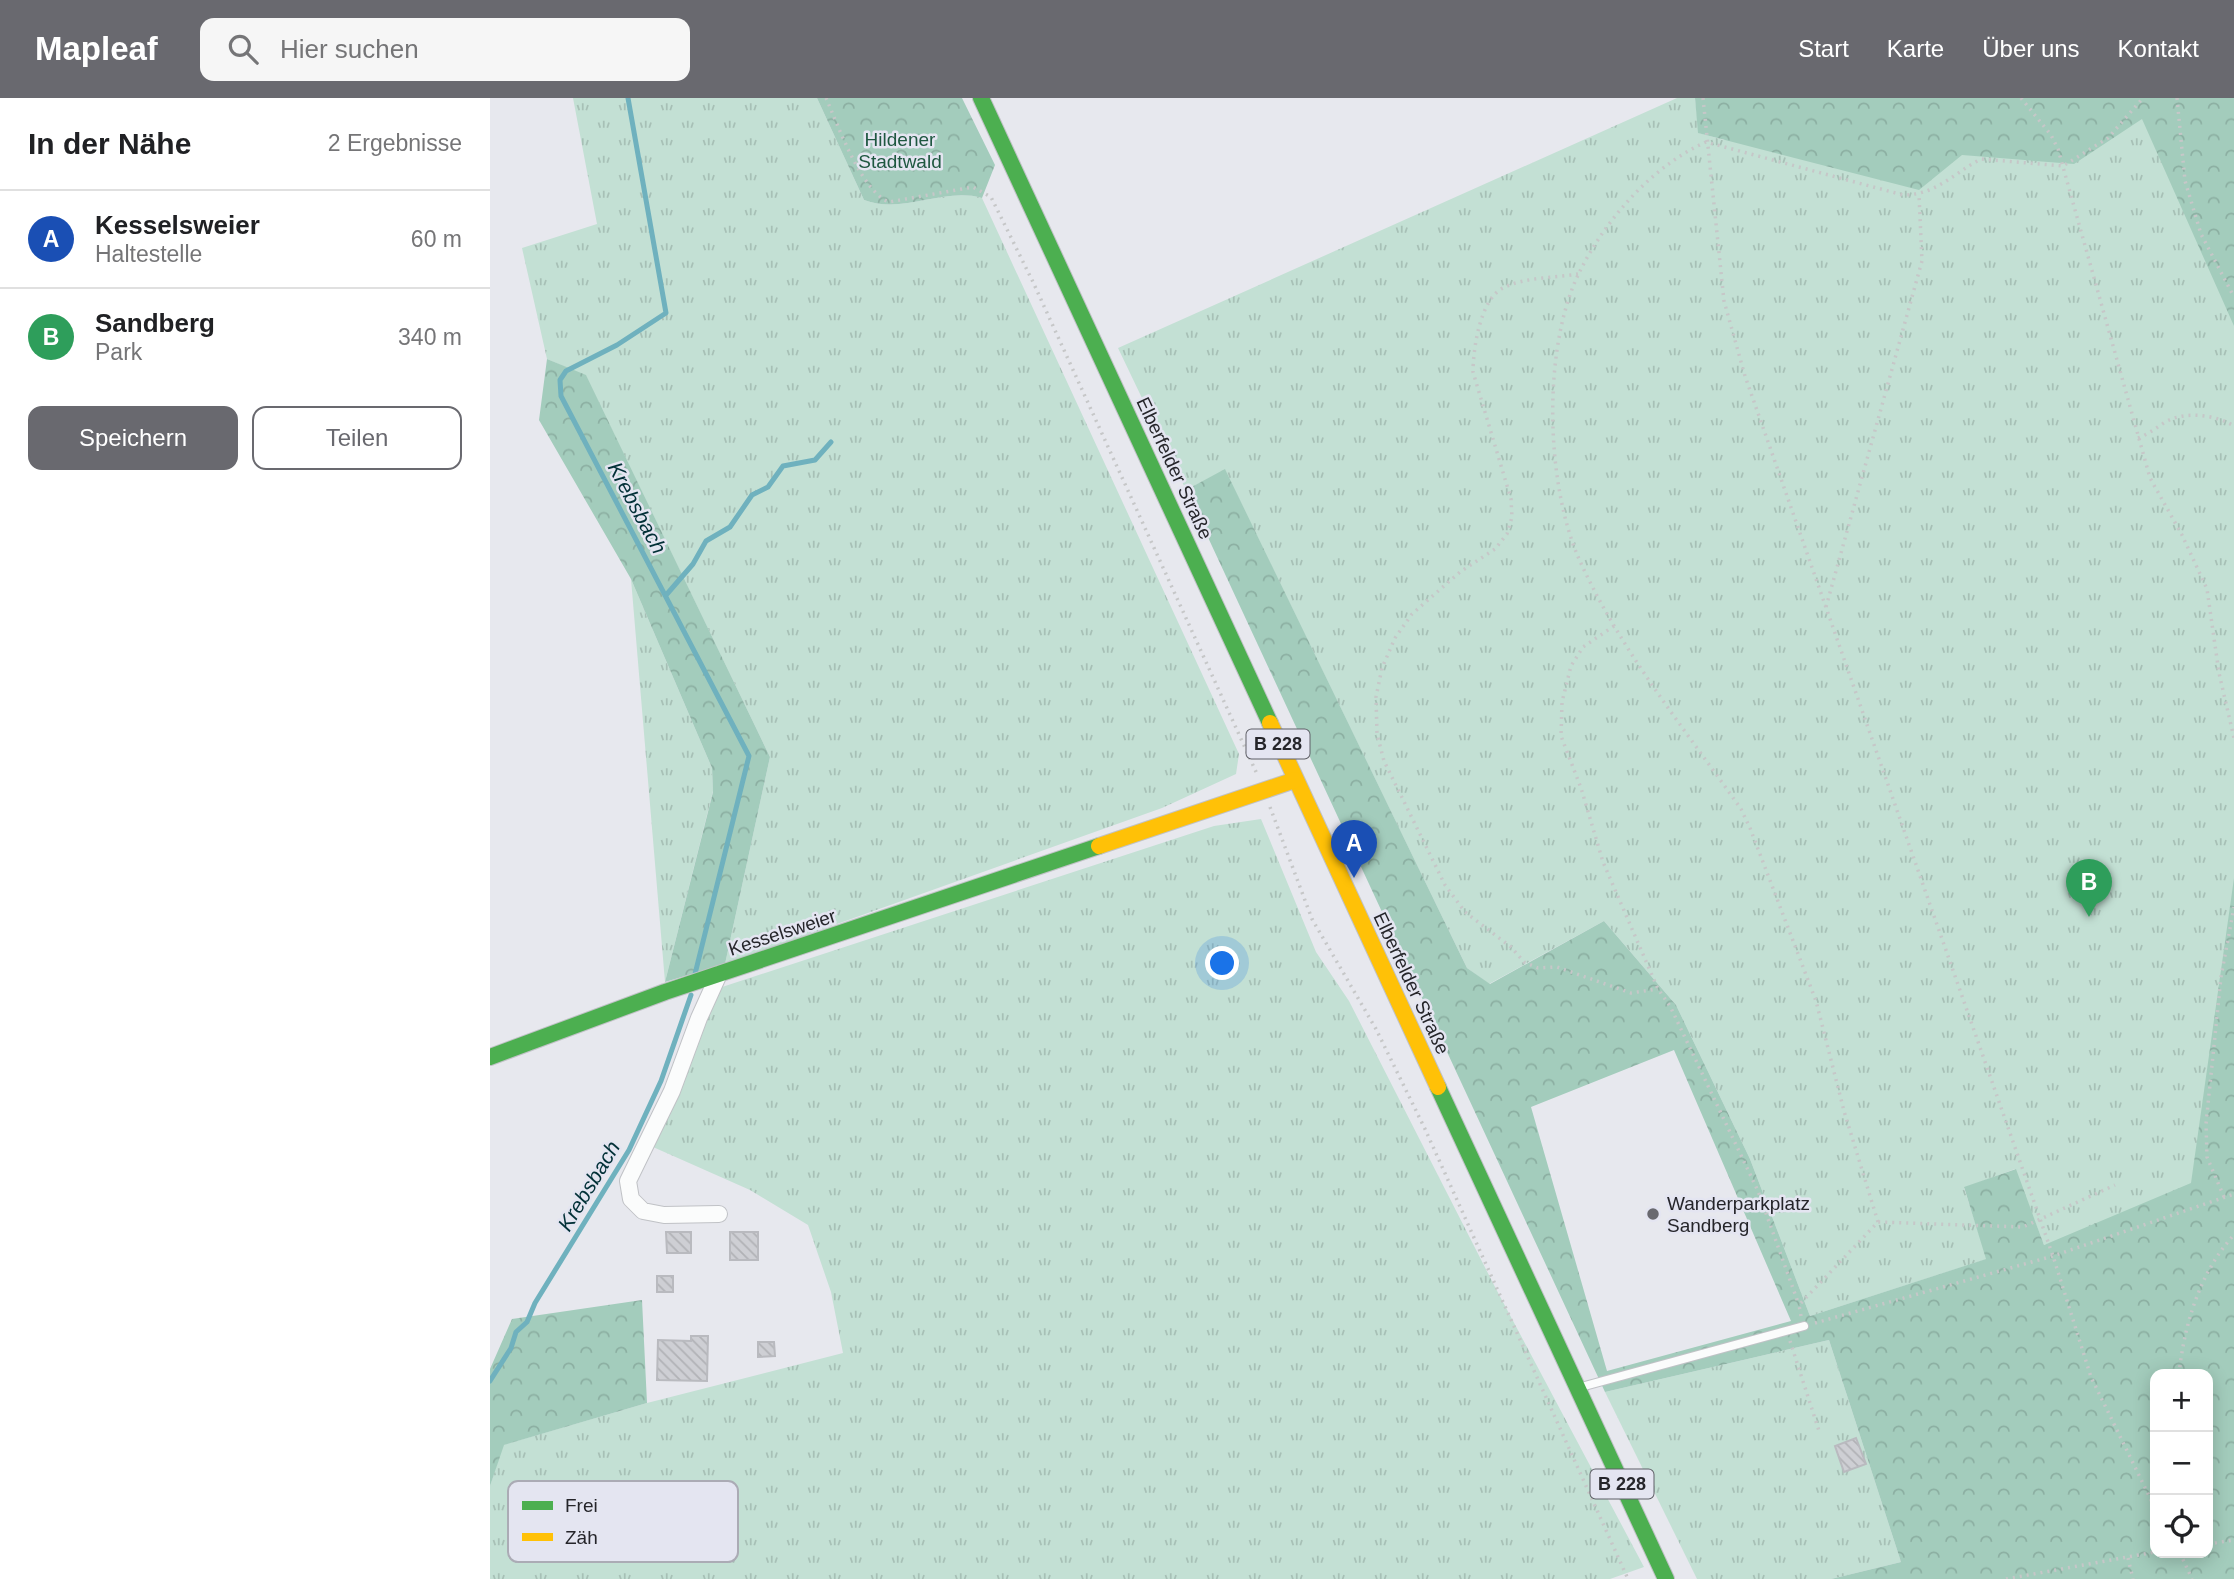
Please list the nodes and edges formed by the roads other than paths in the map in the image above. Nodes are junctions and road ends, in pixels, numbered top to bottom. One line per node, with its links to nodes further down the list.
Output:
1 (981, 98): 2 (main road, Elberfelder Straße / B 228)
2 (1295, 780): 3 (main road, Kesselsweier); 7 (main road, Elberfelder Straße / B 228)
3 (719, 974): 4 (main road, Kesselsweier); 5 (street, Kesselsweier)
4 (490, 1057)
5 (719, 1214)
6 (1804, 1326): 7 (lane)
7 (1578, 1388): 8 (main road, Elberfelder Straße / B 228)
8 (1666, 1579)

